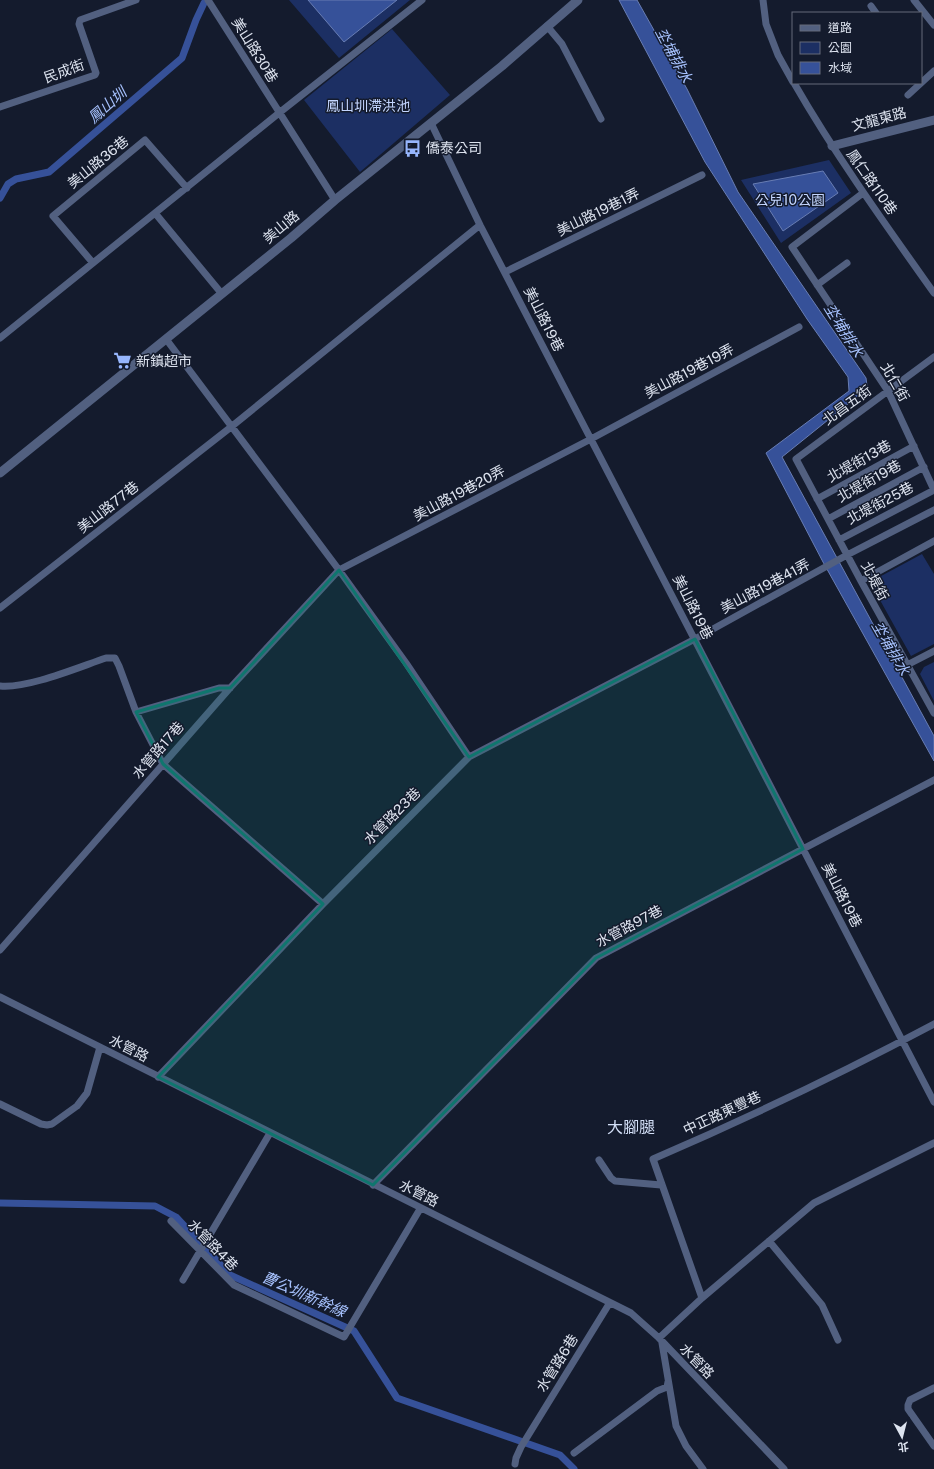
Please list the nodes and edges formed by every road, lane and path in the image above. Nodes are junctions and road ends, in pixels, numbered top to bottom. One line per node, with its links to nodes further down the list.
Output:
1 (136, 0): 17 (street, 民成街)
2 (208, 0): 18 (street, 美山路30巷)
3 (422, 0): 18 (street)
4 (578, 0): 10 (street, 美山路)
5 (763, 0): 13 (street, 鳳仁路110巷)
6 (914, 0): 9 (street)
7 (871, 6): 8 (street)
8 (875, 12)
9 (934, 25)
10 (547, 26): 19 (street); 21 (street, 美山路)
11 (934, 71): 12 (street)
12 (922, 79)
13 (792, 80)
14 (794, 84): 22 (street, 鳳仁路110巷)
15 (918, 84): 16 (street)
16 (908, 95)
17 (0, 108)
18 (279, 113): 24 (street); 26 (street, 美山路30巷)
19 (601, 119)
20 (934, 120): 22 (street, 文龍東路)
21 (431, 123): 26 (street, 美山路); 28 (street, 美山路19巷)
22 (832, 146): 25 (street, 鳳仁路110巷)
23 (702, 175): 31 (street, 美山路19巷1弄)
24 (186, 188): 27 (street); 29 (street, 美山路36巷)
25 (863, 193): 32 (street, 北仁街); 33 (street, 鳳仁路110巷)
26 (335, 200): 34 (street, 美山路)
27 (155, 213): 29 (street); 34 (street)
28 (480, 225): 31 (street, 美山路19巷); 40 (street, 美山路77巷)
29 (93, 263): 36 (street)
30 (847, 263): 32 (street)
31 (506, 272): 41 (street, 美山路19巷)
32 (817, 285): 39 (street, 北仁街)
33 (934, 293)
34 (222, 294): 37 (street, 美山路)
35 (800, 327): 41 (street, 美山路19巷19弄)
36 (0, 338)
37 (166, 339): 40 (street); 45 (street, 美山路)
38 (934, 357): 39 (street, 北昌五街)
39 (888, 391): 42 (street, 北仁街); 43 (street, 北昌五街)
40 (231, 427): 53 (street); 55 (street, 美山路77巷)
41 (590, 439): 53 (street, 美山路19巷20弄); 56 (street, 美山路19巷)
42 (914, 446): 44 (street, 北仁街); 47 (street, 北堤街13巷)
43 (796, 459): 47 (street, 北堤街)
44 (924, 467): 46 (street, 北仁街); 49 (street, 北堤街19巷)
45 (0, 473)
46 (934, 490): 50 (street, 北堤街25巷)
47 (817, 499): 49 (street, 北堤街)
48 (934, 510): 52 (street, 美山路19巷41弄)
49 (828, 519): 50 (street, 北堤街)
50 (839, 540): 52 (street, 北堤街)
51 (934, 541): 54 (street)
52 (845, 557): 54 (street, 北堤街); 56 (street, 美山路19巷41弄)
53 (339, 570): 60 (street, 水管路17巷); 63 (street)
54 (861, 581): 58 (street, 北堤街)
55 (0, 608)
56 (695, 639): 63 (street, 水管路23巷); 66 (street, 美山路19巷)
57 (934, 651): 58 (street)
58 (907, 665): 62 (street, 北堤街)
59 (0, 686): 61 (street)
60 (230, 688): 61 (street); 64 (street, 水管路17巷)
61 (136, 712): 64 (street)
62 (934, 713)
63 (469, 757): 67 (street, 水管路23巷)
64 (163, 764): 67 (street); 68 (street, 水管路17巷)
65 (934, 780): 66 (street, 水管路97巷)
66 (803, 849): 71 (street, 美山路19巷); 79 (street, 水管路97巷)
67 (324, 904): 73 (street, 水管路23巷)
68 (0, 950)
69 (0, 997): 72 (street, 水管路)
70 (934, 1024): 71 (street, 中正路東豐巷)
71 (902, 1041): 74 (street, 美山路19巷); 80 (street, 中正路東豐巷)
72 (100, 1048): 73 (street, 水管路); 75 (street)
73 (158, 1076): 76 (street, 水管路)
74 (934, 1102)
75 (0, 1104)
76 (270, 1133): 79 (street, 水管路); 84 (street, 水管路4巷)
77 (934, 1143): 83 (street)
78 (599, 1160): 80 (street)
79 (373, 1185): 81 (street, 水管路)
80 (661, 1185): 86 (street, 中正路東豐巷)
81 (420, 1209): 84 (street, 水管路4巷); 87 (street, 水管路)
82 (172, 1221): 84 (street, 水管路4巷)
83 (769, 1241): 86 (street); 88 (street)
84 (201, 1250): 85 (street, 水管路4巷)
85 (183, 1280)
86 (702, 1298): 89 (street)
87 (609, 1304): 89 (street, 水管路); 94 (street, 水管路6巷)
88 (838, 1340)
89 (660, 1341): 90 (street); 96 (street, 水管路)
90 (668, 1382): 93 (street); 95 (street)
91 (934, 1388): 92 (street)
92 (934, 1446)
93 (574, 1453)
94 (515, 1464)
95 (702, 1469)
96 (784, 1469)

